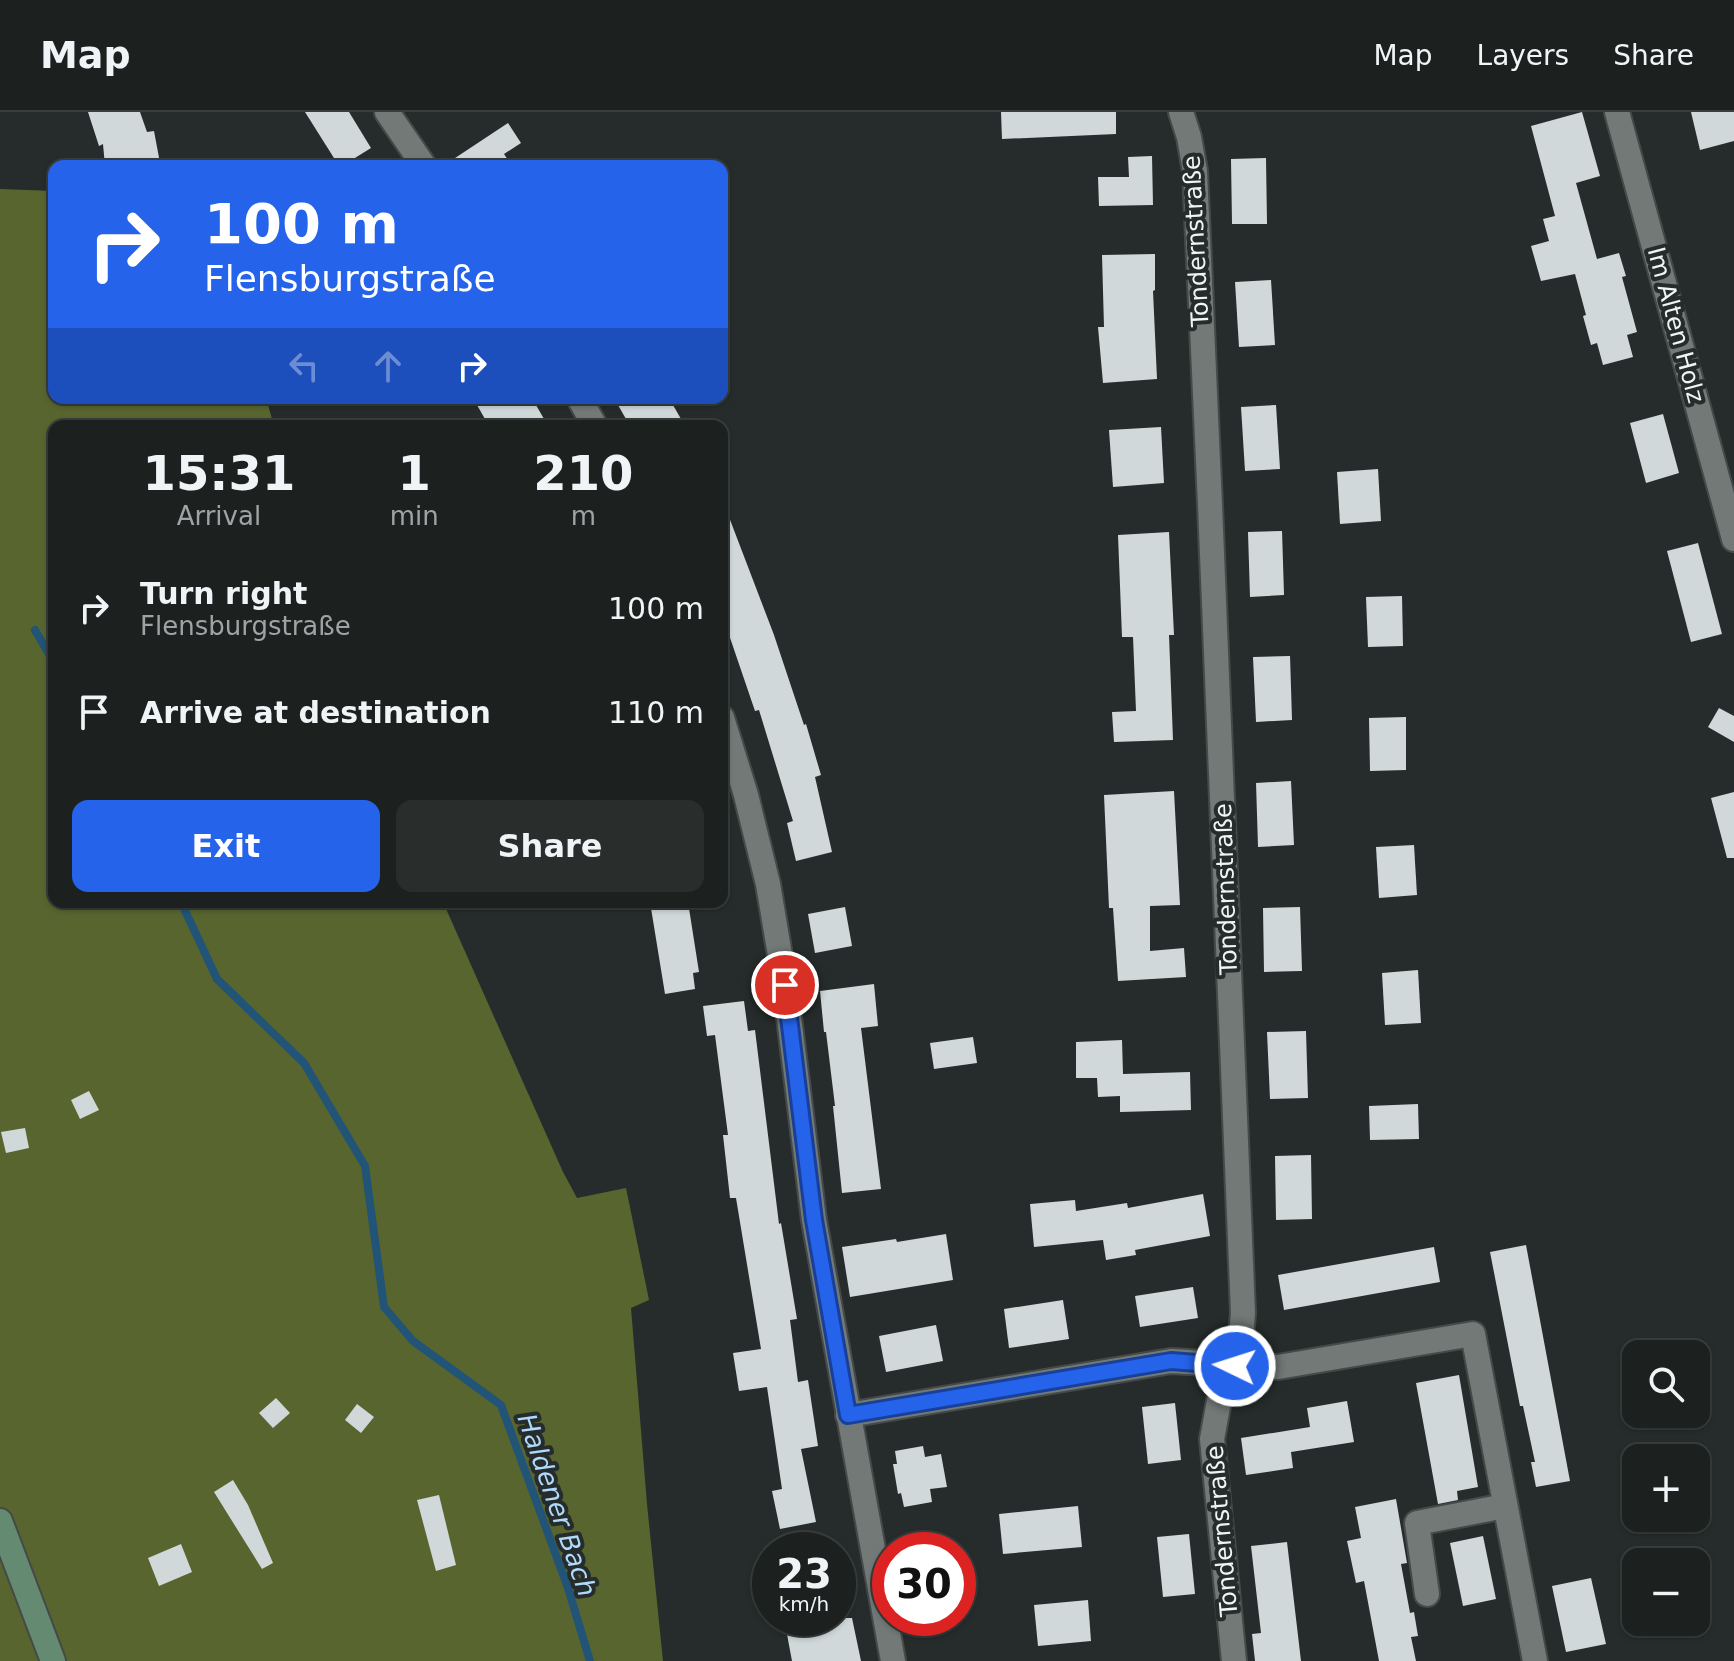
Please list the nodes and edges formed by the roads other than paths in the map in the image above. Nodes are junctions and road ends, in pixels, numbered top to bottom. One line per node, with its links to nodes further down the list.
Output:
1 (387, 112): 4 (street)
2 (1181, 112): 7 (street, Tondernstraße)
3 (1617, 112): 5 (street, Im Alten Holz)
4 (420, 160)
5 (1734, 539)
6 (728, 737): 8 (street)
7 (1235, 1366): 8 (street); 9 (street); 14 (street, Tondernstraße)
8 (848, 1415): 13 (street)
9 (1505, 1506): 11 (street); 15 (street)
10 (0, 1521): 12 (main road)
11 (1427, 1594)
12 (53, 1661)
13 (893, 1661)
14 (1234, 1661)
15 (1535, 1661)

